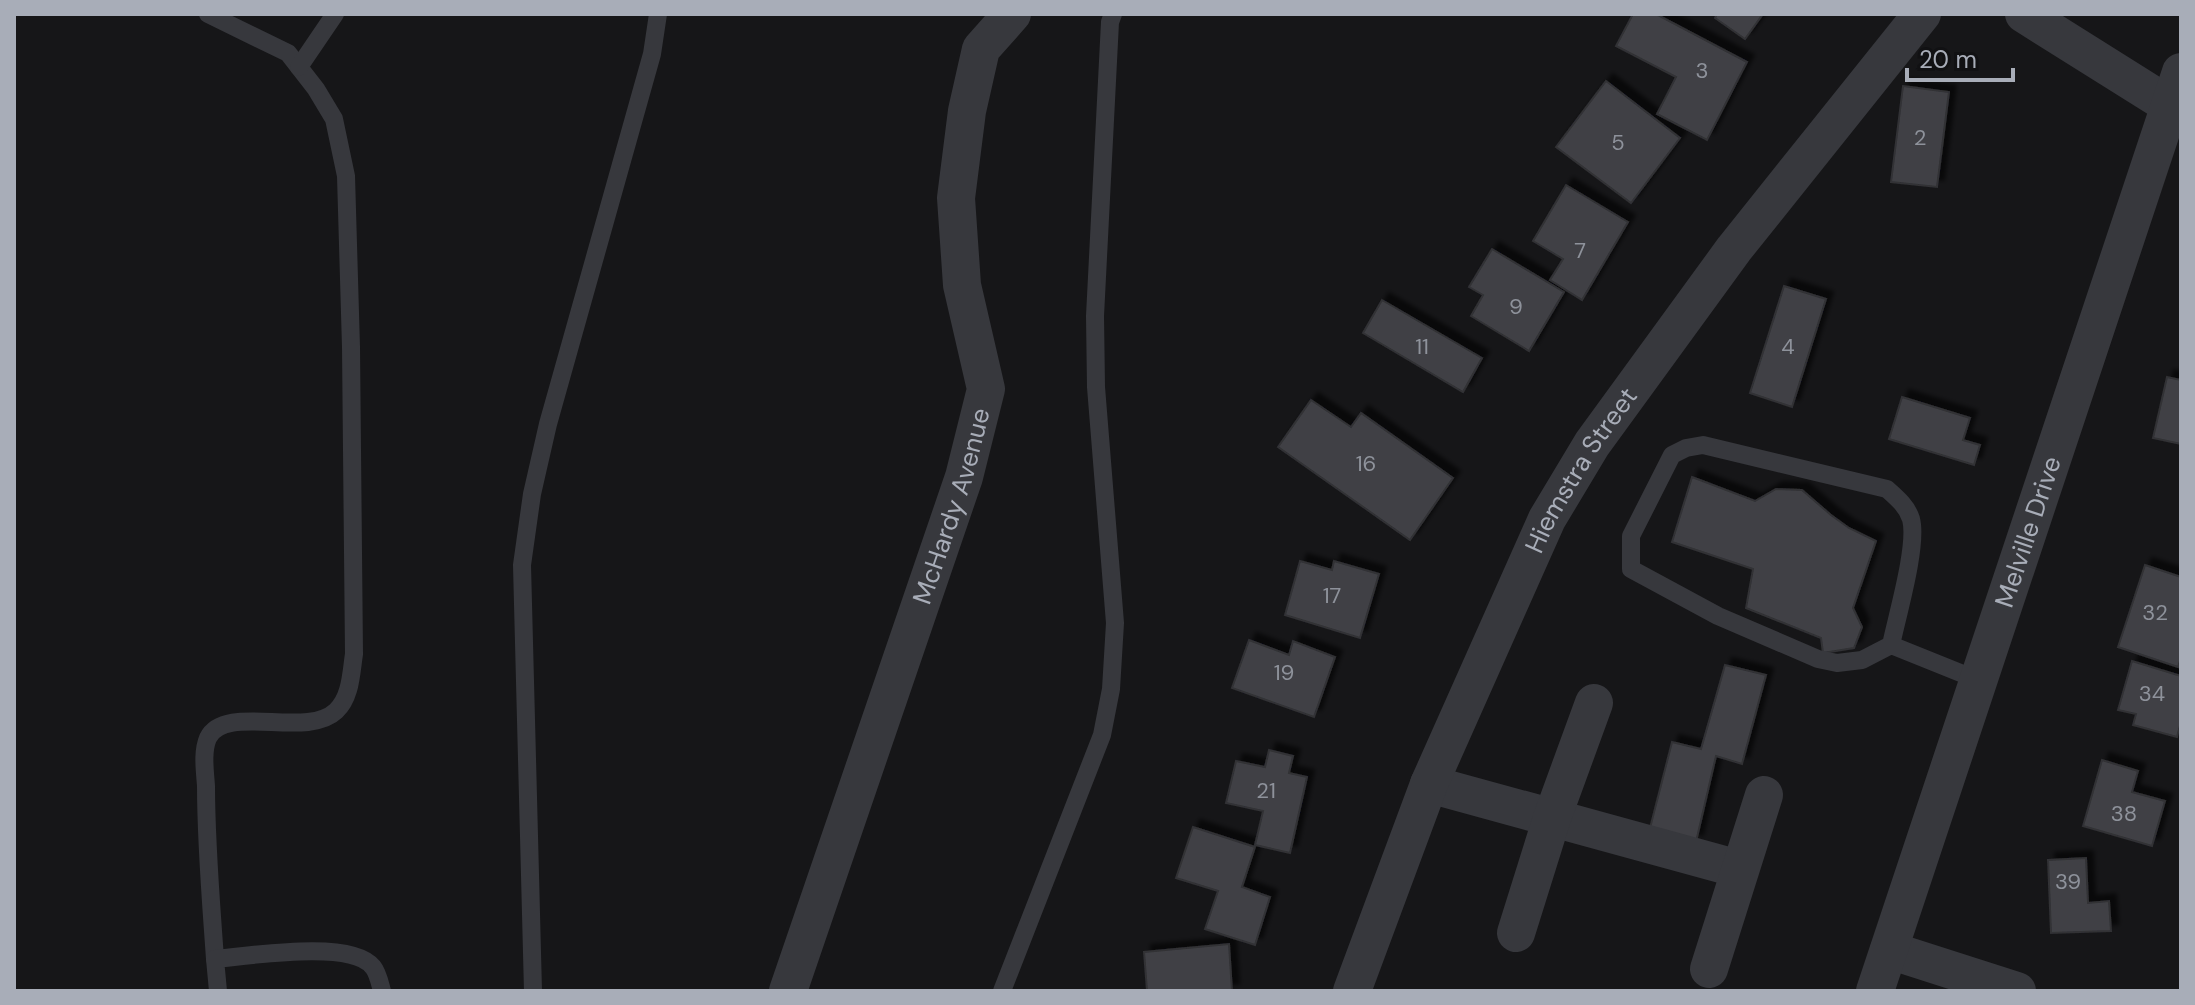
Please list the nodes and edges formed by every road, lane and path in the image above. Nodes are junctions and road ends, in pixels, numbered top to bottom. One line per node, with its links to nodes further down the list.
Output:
1 (208, 14): 8 (lane)
2 (335, 14): 8 (lane)
3 (658, 14): 23 (lane)
4 (1012, 14): 24 (street, McHardy Avenue)
5 (1113, 14): 25 (lane)
6 (1922, 14): 13 (street, Hiemstra Street)
7 (2024, 14): 9 (street)
8 (299, 67): 19 (lane)
9 (2175, 89): 11 (street, Melville Drive)
10 (1891, 645): 10 (lane); 11 (lane)
11 (1978, 680): 18 (street, Melville Drive)
12 (1594, 703): 15 (street)
13 (1429, 784): 15 (street); 26 (street, Hiemstra Street)
14 (1764, 795): 16 (street)
15 (1552, 818): 16 (street); 17 (street)
16 (1739, 869): 20 (street)
17 (1516, 933)
18 (1889, 950): 27 (street, Melville Drive); 28 (street)
19 (215, 959): 21 (lane); 22 (lane)
20 (1709, 969)
21 (218, 991)
22 (382, 991)
23 (533, 991)
24 (788, 991)
25 (1002, 991)
26 (1352, 991)
27 (1875, 991)
28 (2017, 991)

